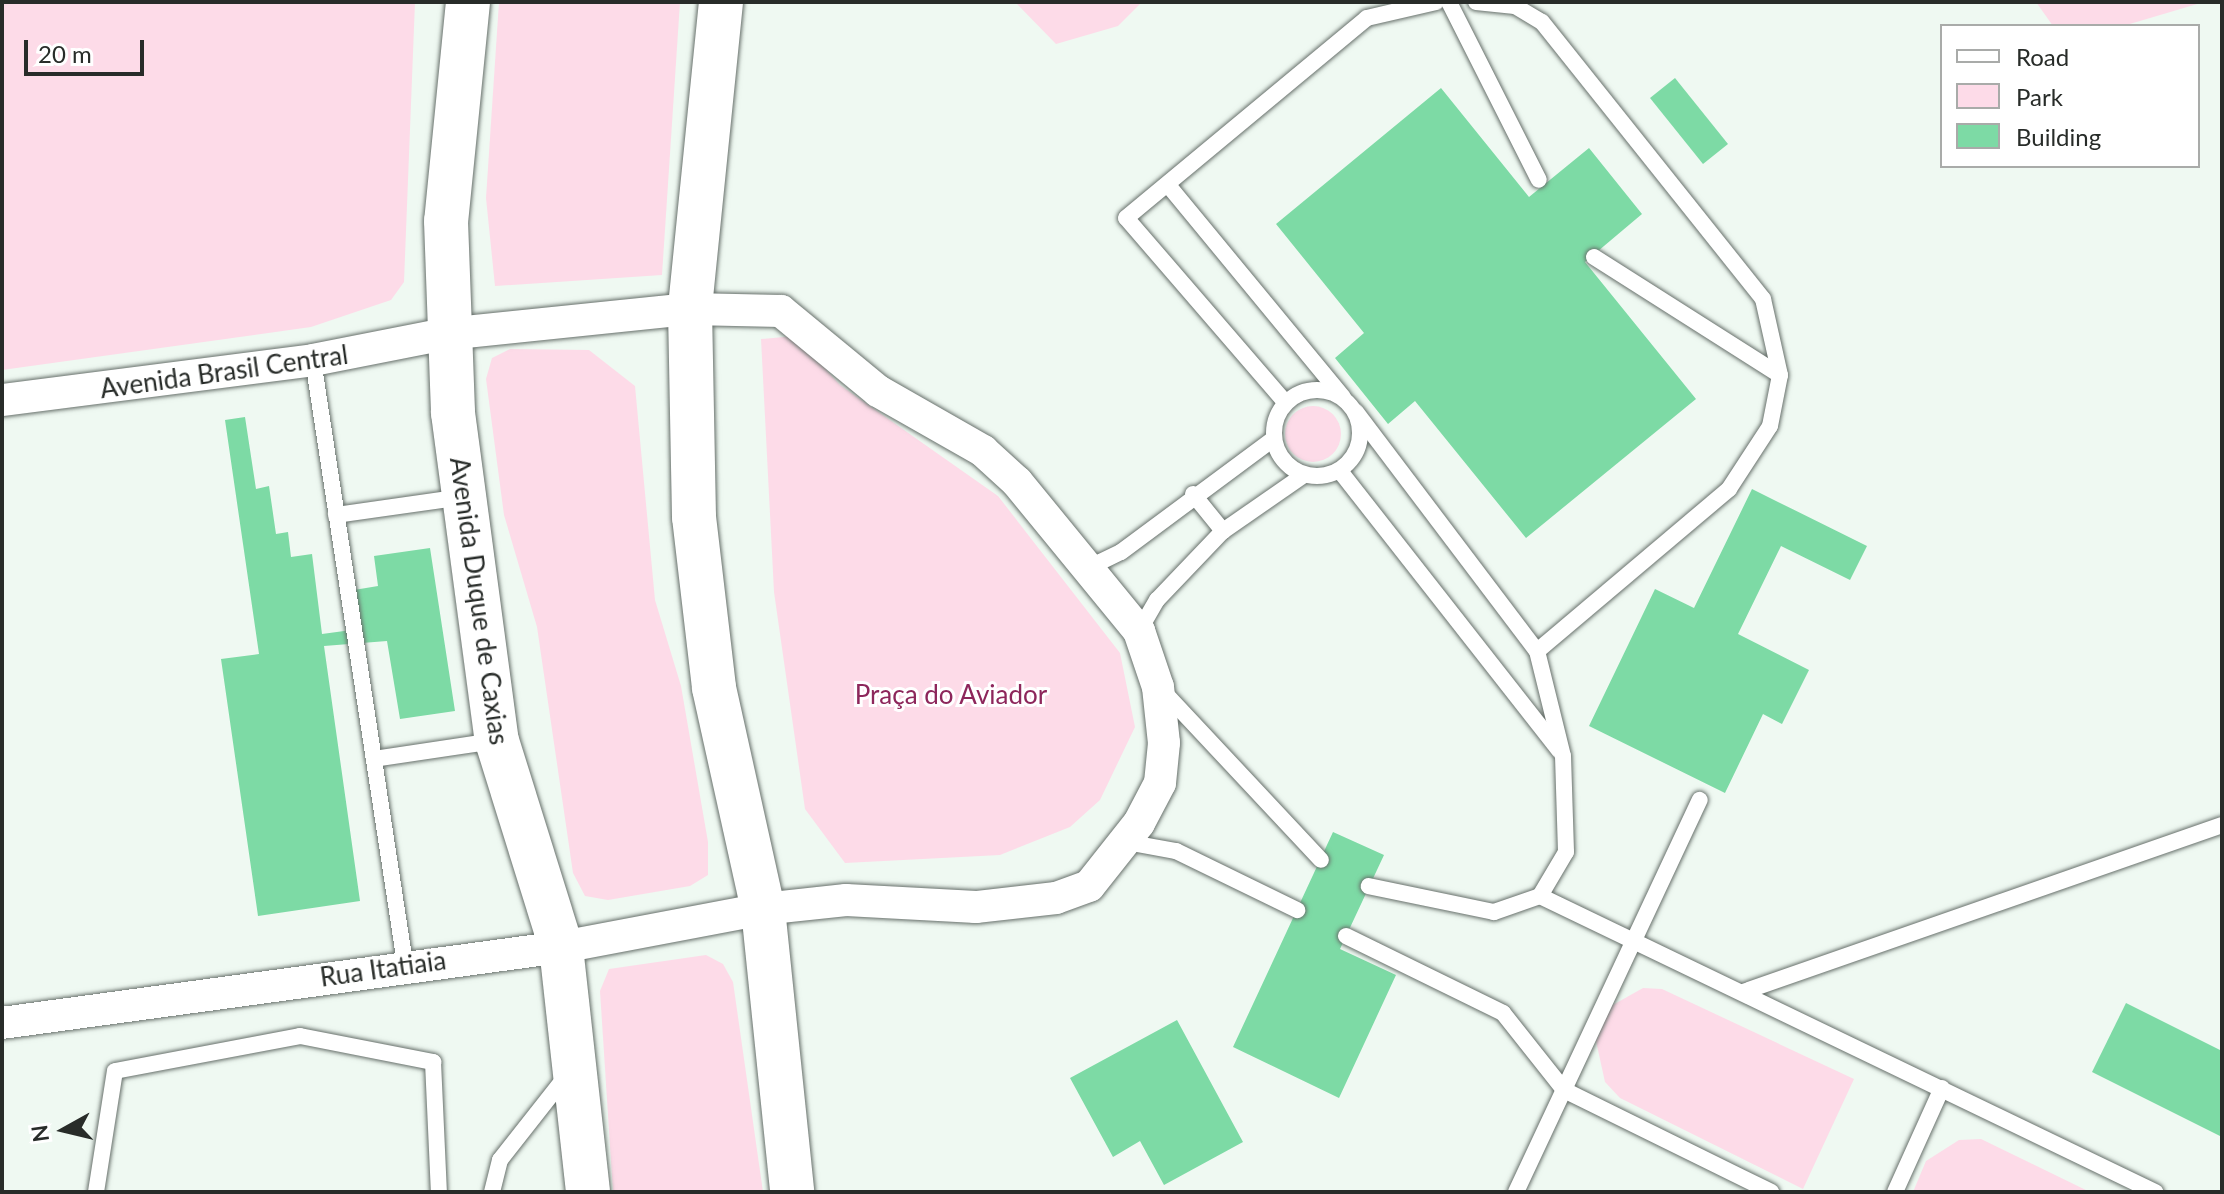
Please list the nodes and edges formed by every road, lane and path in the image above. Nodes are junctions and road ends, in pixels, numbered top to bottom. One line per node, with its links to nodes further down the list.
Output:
1 (468, 2): 10 (main road, Avenida Duque de Caxias)
2 (721, 2): 9 (main road)
3 (1436, 2): 7 (lane)
4 (1449, 2): 6 (lane)
5 (1476, 2): 12 (lane)
6 (1539, 180)
7 (1168, 185): 13 (lane); 15 (lane)
8 (1594, 257): 12 (lane)
9 (690, 309): 10 (street, Avenida Brasil Central); 24 (street, Avenida Brasil Central); 37 (main road)
10 (446, 334): 11 (street, Avenida Brasil Central); 21 (main road, Avenida Duque de Caxias)
11 (313, 360): 14 (street, Avenida Brasil Central); 22 (lane)
12 (1780, 375): 26 (lane)
13 (1343, 397): 15 (lane); 16 (lane)
14 (2, 400)
15 (1285, 402): 17 (lane)
16 (1356, 412): 18 (lane); 26 (lane)
17 (1273, 439): 19 (lane); 20 (lane)
18 (1340, 471): 19 (lane); 29 (lane)
19 (1304, 475): 23 (lane)
20 (1193, 494): 23 (lane); 24 (lane)
21 (463, 497): 22 (lane); 28 (main road, Avenida Duque de Caxias)
22 (336, 515): 30 (lane)
23 (1223, 531): 25 (lane)
24 (1090, 567): 25 (street, Rua Itatiaia)
25 (1139, 631): 27 (street, Rua Itatiaia)
26 (1537, 651): 29 (lane)
27 (1158, 687): 33 (street, Rua Itatiaia); 34 (lane)
28 (497, 741): 30 (lane); 41 (main road, Avenida Duque de Caxias)
29 (1563, 756): 36 (lane)
30 (374, 759): 42 (lane)
31 (1700, 800): 40 (lane)
32 (2222, 825): 43 (lane)
33 (1126, 842): 37 (street, Rua Itatiaia); 38 (lane)
34 (1321, 860)
35 (1369, 886): 36 (lane)
36 (1540, 896): 40 (lane)
37 (763, 909): 41 (street, Rua Itatiaia); 52 (main road)
38 (1297, 910)
39 (1346, 936): 47 (lane)
40 (1634, 940): 43 (lane); 47 (lane)
41 (561, 947): 42 (street, Rua Itatiaia); 45 (main road, Avenida Duque de Caxias)
42 (405, 963): 44 (street, Rua Itatiaia)
43 (1743, 992): 46 (lane)
44 (2, 1023)
45 (575, 1065): 50 (lane); 51 (main road, Avenida Duque de Caxias)
46 (1942, 1088): 55 (lane); 56 (lane)
47 (1564, 1090): 53 (lane); 54 (lane)
48 (96, 1192): 49 (lane)
49 (439, 1192)
50 (492, 1192)
51 (588, 1192)
52 (792, 1192)
53 (1516, 1192)
54 (1771, 1192)
55 (1895, 1192)
56 (2155, 1192)

